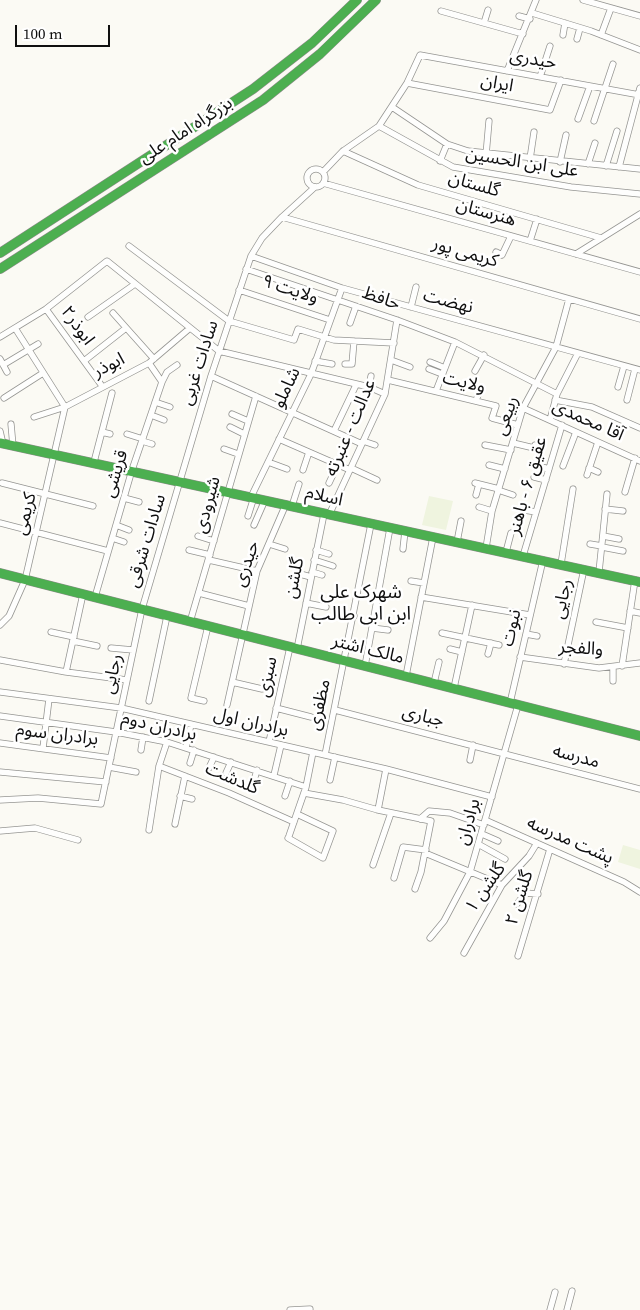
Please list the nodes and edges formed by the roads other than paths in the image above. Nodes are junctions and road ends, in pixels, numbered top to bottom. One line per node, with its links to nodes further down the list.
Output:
1 (357, 0): 59 (main road, بزرگراه امام علی)
2 (376, 0): 62 (main road, بزرگراه امام علی)
3 (536, 0): 10 (street)
4 (583, 0): 5 (street)
5 (611, 8): 8 (street); 16 (street)
6 (488, 10): 11 (street)
7 (441, 12): 11 (street)
8 (640, 14)
9 (519, 16): 10 (street)
10 (531, 16): 12 (street); 14 (street)
11 (484, 24): 14 (street)
12 (566, 24): 13 (street); 15 (street)
13 (580, 28): 16 (street); 17 (street)
14 (523, 34): 21 (street)
15 (562, 35)
16 (601, 35): 19 (street)
17 (577, 39)
18 (550, 46): 22 (street)
19 (640, 50)
20 (613, 64): 26 (street)
21 (507, 71): 22 (street, حیدری); 24 (street, حیدری)
22 (540, 77): 23 (street, حیدری)
23 (561, 80): 24 (street, ایران); 25 (street, حیدری)
24 (407, 83): 28 (street)
25 (590, 86): 26 (street, حیدری); 29 (street)
26 (606, 88): 27 (street, حیدری); 30 (street)
27 (640, 92): 45 (street)
28 (392, 107): 32 (street); 37 (street)
29 (578, 119)
30 (594, 121)
31 (489, 122): 39 (street)
32 (380, 126): 38 (street); 41 (street, علی ابن الحسین)
33 (618, 131): 44 (street)
34 (534, 132): 40 (street)
35 (566, 135): 42 (street)
36 (596, 143): 43 (street)
37 (447, 144): 39 (street); 41 (street)
38 (343, 151): 47 (street); 53 (street, گلستان)
39 (486, 154): 40 (street)
40 (530, 159): 42 (street)
41 (440, 161): 50 (street, علی ابن الحسین)
42 (560, 162): 43 (street)
43 (588, 164): 44 (street)
44 (606, 166): 45 (street)
45 (619, 167): 46 (street)
46 (640, 168)
47 (323, 172): 48 (street); 49 (street)
48 (323, 183): 49 (street); 54 (street, هنرستان)
49 (315, 187): 52 (street, سادات غربی)
50 (640, 194)
51 (640, 214): 55 (street)
52 (282, 217): 61 (street, سادات غربی); 69 (street, کریمی پور)
53 (537, 219): 55 (street, گلستان); 56 (street)
54 (511, 236): 56 (street, هنرستان); 58 (street)
55 (601, 238): 60 (street)
56 (530, 241): 60 (street, هنرستان)
57 (129, 246): 79 (street)
58 (496, 252)
59 (0, 253)
60 (576, 254): 64 (street, هنرستان)
61 (251, 256): 63 (street, سادات غربی); 67 (street, نهضت)
62 (0, 269)
63 (246, 269): 68 (street, سادات غربی); 70 (street, حافظ)
64 (640, 272)
65 (135, 284): 73 (street); 75 (street); 83 (street)
66 (416, 287): 72 (street)
67 (342, 288): 70 (street, شاملو); 72 (street, نهضت)
68 (239, 290): 77 (street, ولایت ۹); 79 (street, سادات غربی)
69 (569, 299): 76 (street, کریمی پور); 90 (street, ربیعی)
70 (337, 300): 71 (street, حافظ); 77 (street, شاملو)
71 (356, 306): 78 (street, حافظ); 80 (street)
72 (411, 307): 90 (street, نهضت)
73 (46, 309): 81 (street); 96 (street, ابوذر۲)
74 (113, 313): 82 (street)
75 (88, 317)
76 (640, 319)
77 (330, 320): 85 (street, شاملو)
78 (397, 320): 87 (street, حافظ); 89 (street, عدالت - عنبرته)
79 (229, 321): 85 (street); 92 (street, سادات غربی)
80 (350, 323)
81 (15, 328): 84 (street); 91 (street)
82 (126, 328): 96 (street); 97 (street)
83 (190, 328): 92 (street); 97 (street, ابوذر)
84 (0, 337)
85 (324, 338): 86 (street); 98 (street, شاملو)
86 (354, 341): 89 (street); 101 (street)
87 (455, 342): 94 (street, حافظ); 107 (street)
88 (38, 344): 91 (street)
89 (394, 344): 95 (street, عدالت - عنبرته)
90 (556, 347): 93 (street, نهضت); 115 (street, ربیعی)
91 (28, 350): 99 (street); 110 (street)
92 (219, 351): 111 (street); 112 (street, سادات غربی)
93 (578, 354): 104 (street, نهضت); 126 (street)
94 (484, 355): 109 (street); 115 (street, حافظ)
95 (391, 360): 105 (street); 114 (street, عدالت - عنبرته)
96 (84, 361): 118 (street, ابوذر۲)
97 (152, 361): 116 (street); 118 (street, ابوذر)
98 (316, 361): 100 (street); 111 (street, شاملو)
99 (2, 362): 108 (street)
100 (332, 364)
101 (345, 364)
102 (177, 365): 116 (street)
103 (430, 365): 107 (street)
104 (624, 366): 106 (street, نهضت); 120 (street)
105 (410, 367)
106 (637, 370): 128 (street)
107 (444, 371): 122 (street)
108 (7, 372)
109 (475, 372)
110 (43, 373): 127 (street); 131 (street)
111 (311, 374): 117 (street); 134 (street, شاملو)
112 (211, 376): 125 (street); 186 (street, سادات غربی)
113 (371, 376): 119 (street)
114 (388, 380): 122 (street, ولایت); 124 (street, عدالت - عنبرته)
115 (536, 381): 126 (street, حافظ); 133 (street, ربیعی)
116 (162, 382): 130 (street, قریشی)
117 (356, 385): 119 (street); 147 (street)
118 (102, 386): 131 (street, ابوذر)
119 (369, 387): 124 (street)
120 (618, 387)
121 (480, 389): 129 (street)
122 (436, 391): 129 (street, ولایت)
123 (112, 393): 148 (street)
124 (385, 394): 156 (street, عدالت - عنبرته)
125 (256, 396): 134 (street); 140 (street, شیرودی)
126 (556, 397): 139 (street); 145 (street)
127 (4, 398)
128 (627, 400)
129 (476, 401): 142 (street, ولایت)
130 (155, 402): 132 (street); 136 (street, قریشی)
131 (65, 407): 137 (street, ابوذر); 167 (street, کریمی)
132 (170, 407)
133 (523, 408): 139 (street, آقا محمدی); 142 (street, ربیعی)
134 (292, 413): 147 (street); 153 (street, شاملو)
135 (232, 414): 140 (street)
136 (151, 415): 138 (street); 154 (street, قریشی)
137 (34, 417)
138 (164, 420)
139 (550, 420): 143 (street, آقا محمدی)
140 (248, 421): 152 (street, شیرودی)
141 (12, 424): 162 (street)
142 (518, 425): 157 (street, ربیعی)
143 (562, 425): 149 (street, آقا محمدی); 180 (street, عقیق ۶ - باهنر)
144 (230, 428): 152 (street)
145 (640, 428)
146 (0, 431): 158 (street)
147 (334, 431): 156 (street)
148 (102, 432): 150 (street); 170 (street)
149 (576, 432): 155 (street, آقا محمدی); 175 (street)
150 (110, 434)
151 (126, 434): 154 (street)
152 (244, 434): 168 (street, شیرودی)
153 (279, 439): 166 (street); 171 (street, شاملو)
154 (142, 440): 159 (street); 181 (street, قریشی)
155 (598, 442): 169 (street, آقا محمدی); 176 (street)
156 (363, 443): 163 (street); 178 (street, عدالت - عنبرته)
157 (513, 443): 161 (street); 165 (street, ربیعی)
158 (1, 444): 162 (main road, اسلام)
159 (152, 444)
160 (485, 445): 165 (street)
161 (535, 445)
162 (13, 446): 167 (main road, اسلام)
163 (374, 446)
164 (224, 449): 168 (street)
165 (510, 450): 179 (street, ربیعی)
166 (310, 452): 172 (street); 182 (street)
167 (56, 454): 170 (main road, اسلام); 196 (street, کریمی)
168 (238, 454): 194 (street, شیرودی)
169 (637, 460): 195 (street)
170 (94, 462): 181 (main road, اسلام)
171 (268, 462): 177 (street); 200 (street, شاملو)
172 (338, 464): 178 (street); 190 (street)
173 (489, 465): 179 (street)
174 (538, 466): 180 (street)
175 (564, 466)
176 (589, 468): 183 (street); 184 (street)
177 (287, 469)
178 (351, 469): 187 (street); 212 (street, عدالت - عنبرته)
179 (505, 469): 193 (street, ربیعی)
180 (549, 469): 188 (street, عقیق ۶ - باهنر)
181 (132, 470): 186 (main road, اسلام); 201 (street, قریشی)
182 (303, 470)
183 (598, 472)
184 (587, 475)
185 (534, 477): 188 (street)
186 (180, 480): 194 (main road, اسلام); 269 (street, سادات شرقی)
187 (377, 480)
188 (546, 480): 210 (street, عقیق ۶ - باهنر)
189 (2, 483): 196 (street)
190 (329, 483)
191 (299, 484): 204 (street, حیدری)
192 (573, 489): 248 (street)
193 (499, 490): 197 (street); 199 (street); 208 (street, ربیعی)
194 (227, 491): 200 (main road, اسلام); 229 (street, شیرودی)
195 (625, 492)
196 (46, 494): 205 (street); 223 (street, کریمی)
197 (514, 494)
198 (607, 494): 207 (street)
199 (476, 495)
200 (253, 497): 202 (main road, اسلام); 213 (street, شاملو)
201 (124, 498): 203 (street); 217 (street, قریشی)
202 (265, 500): 204 (main road, اسلام); 218 (street)
203 (139, 502)
204 (289, 505): 212 (main road, اسلام); 232 (street, حیدری)
205 (93, 506)
206 (479, 507): 208 (street)
207 (605, 509): 211 (street); 225 (street)
208 (492, 510): 235 (street, ربیعی)
209 (524, 510): 210 (street)
210 (536, 512): 244 (street, عقیق ۶ - باهنر)
211 (622, 512)
212 (327, 514): 216 (main road, اسلام); 239 (street, گلشن)
213 (248, 516)
214 (461, 521): 231 (street)
215 (0, 523): 223 (street)
216 (371, 524): 219 (main road, اسلام); 275 (street, مظفری)
217 (116, 525): 220 (street); 227 (street, قریشی)
218 (254, 525)
219 (390, 528): 221 (main road, اسلام); 280 (street)
220 (129, 530)
221 (405, 531): 226 (main road, اسلام); 237 (street)
222 (511, 533): 242 (street)
223 (36, 534): 241 (street); 257 (street, کریمی)
224 (198, 536): 229 (street)
225 (603, 536): 228 (street); 234 (street)
226 (433, 537): 231 (main road, اسلام); 260 (street)
227 (112, 538): 230 (street); 241 (street, قریشی)
228 (619, 540)
229 (214, 541): 245 (street, شیرودی)
230 (124, 542)
231 (457, 542): 235 (main road, اسلام)
232 (269, 544): 236 (street); 251 (street, حیدری)
233 (590, 544): 234 (street)
234 (602, 547): 240 (street); 252 (street)
235 (486, 548): 242 (main road, اسلام)
236 (285, 549)
237 (403, 549)
238 (189, 550): 245 (street)
239 (316, 550): 243 (street); 246 (street, گلشن)
240 (623, 551)
241 (108, 552): 263 (street, قریشی)
242 (506, 552): 244 (main road, اسلام)
243 (329, 554)
244 (523, 556): 247 (main road, اسلام)
245 (210, 557): 251 (street); 261 (street, شیرودی)
246 (314, 560): 249 (street); 255 (street, گلشن)
247 (542, 560): 248 (main road, اسلام); 273 (street, نبوت)
248 (560, 564): 250 (main road, اسلام)
249 (333, 566)
250 (584, 569): 252 (main road, اسلام); 304 (street, رجایی)
251 (258, 571): 267 (street, حیدری)
252 (599, 572): 259 (main road, اسلام)
253 (0, 573): 257 (main road, مالک اشتر)
254 (300, 574): 255 (street)
255 (311, 574): 256 (street); 265 (street, گلشن)
256 (322, 575)
257 (25, 580): 262 (main road, مالک اشتر); 278 (street, کریمی)
258 (411, 581): 260 (street)
259 (638, 581): 270 (street)
260 (424, 583): 264 (street)
261 (199, 593): 267 (street); 276 (street, شیرودی)
262 (83, 594): 263 (main road, مالک اشتر); 289 (street)
263 (95, 597): 269 (main road, مالک اشتر)
264 (421, 597): 266 (street); 309 (street)
265 (306, 603): 268 (street); 294 (street, گلشن)
266 (472, 605): 273 (street); 288 (street)
267 (249, 606): 286 (street, حیدری)
268 (326, 607)
269 (142, 609): 274 (main road, مالک اشتر); 295 (street, رجایی)
270 (630, 611): 272 (street); 281 (street)
271 (338, 613): 275 (street)
272 (640, 613)
273 (530, 615): 285 (street, نبوت)
274 (167, 616): 276 (main road, مالک اشتر); 318 (street)
275 (354, 616): 301 (street, مظفری)
276 (190, 622): 279 (main road, مالک اشتر)
277 (596, 622): 281 (street)
278 (0, 625)
279 (208, 626): 286 (main road, مالک اشتر); 319 (street)
280 (372, 628): 282 (street); 305 (street)
281 (628, 628): 306 (street)
282 (388, 630)
283 (51, 632): 289 (street)
284 (442, 634): 288 (street)
285 (526, 634): 287 (street); 299 (street, نبوت)
286 (242, 635): 294 (main road, مالک اشتر); 311 (street)
287 (537, 636)
288 (465, 638): 290 (street); 297 (street)
289 (73, 639): 292 (street); 308 (street)
290 (490, 644): 291 (street); 298 (street)
291 (499, 645)
292 (97, 646)
293 (110, 648): 295 (street)
294 (293, 648): 301 (main road, مالک اشتر); 323 (street, سبزی)
295 (133, 650): 310 (street, رجایی)
296 (450, 650): 297 (street)
297 (462, 652): 314 (street)
298 (488, 654)
299 (520, 657): 304 (street, والفجر); 320 (street, نبوت)
300 (0, 660): 308 (street)
301 (345, 661): 305 (main road, مالک اشتر); 324 (street, مظفری)
302 (440, 662): 313 (street)
303 (640, 663): 306 (street, والفجر)
304 (564, 664): 307 (street, والفجر)
305 (365, 666): 309 (main road, مالک اشتر)
306 (622, 666): 307 (street, والفجر)
307 (613, 667): 312 (street)
308 (66, 672): 310 (street)
309 (406, 676): 313 (main road, مالک اشتر)
310 (127, 680): 322 (street, رجایی)
311 (232, 682): 315 (street); 321 (street)
312 (613, 682)
313 (434, 683): 314 (main road, مالک اشتر)
314 (454, 688): 320 (main road, مالک اشتر)
315 (262, 689)
316 (0, 692): 317 (street, برادران اول)
317 (50, 699): 322 (street, برادران اول); 327 (street)
318 (149, 701)
319 (204, 701)
320 (514, 704): 330 (main road, مالک اشتر); 342 (street, برادران)
321 (227, 705)
322 (121, 708): 328 (street, برادران اول); 329 (street, رجایی)
323 (276, 708): 326 (street); 333 (street, سبزی)
324 (335, 710): 336 (street, جباری); 343 (street, مظفری)
325 (0, 716): 327 (street, برادران دوم)
326 (311, 716)
327 (46, 722): 329 (street, برادران دوم); 337 (street)
328 (191, 724): 333 (street, برادران اول); 338 (street)
329 (116, 732): 331 (street, برادران دوم); 345 (street, رجایی)
330 (640, 736)
331 (143, 737): 332 (street, برادران دوم); 339 (street)
332 (167, 742): 338 (street, برادران دوم); 350 (street)
333 (269, 742): 335 (street, برادران اول)
334 (0, 743): 337 (street, برادران سوم)
335 (281, 745): 341 (street, برادران اول); 358 (street)
336 (473, 745): 342 (street, جباری); 347 (street)
337 (43, 748): 345 (street, برادران سوم)
338 (186, 748): 340 (street, برادران دوم)
339 (141, 750)
340 (194, 750): 344 (street, برادران دوم); 349 (street)
341 (313, 752): 343 (street, برادران اول); 365 (street)
342 (504, 753): 364 (street, مدرسه); 368 (street, برادران)
343 (325, 755): 346 (street, برادران اول)
344 (214, 756): 348 (street, برادران دوم); 352 (street)
345 (111, 758): 351 (street, رجایی)
346 (335, 758): 353 (street, برادران اول); 360 (street)
347 (470, 760)
348 (231, 762): 354 (street, برادران دوم); 357 (street)
349 (190, 763)
350 (159, 766): 359 (street, گلدشت); 378 (street)
351 (109, 767): 356 (street); 362 (street, رجایی)
352 (210, 768)
353 (386, 769): 368 (street, برادران اول); 371 (street)
354 (257, 770): 358 (street, برادران دوم); 363 (street)
355 (0, 772): 362 (street)
356 (136, 772)
357 (226, 773)
358 (274, 775): 361 (street, برادران دوم)
359 (185, 776): 366 (street); 375 (street, گلدشت)
360 (330, 780)
361 (290, 781): 365 (street, برادران دوم); 367 (street)
362 (106, 782): 370 (street, رجایی)
363 (252, 784)
364 (640, 789)
365 (305, 790): 371 (street, برادران دوم); 373 (street)
366 (180, 796): 369 (street); 377 (street)
367 (284, 796)
368 (492, 797): 376 (street, برادران)
369 (192, 799)
370 (0, 800)
371 (378, 810): 372 (street, برادران دوم)
372 (391, 813): 374 (street, برادران دوم); 388 (street)
373 (296, 814): 375 (street); 375 (street)
374 (420, 819): 376 (street, برادران دوم); 386 (street, برادران دوم)
375 (294, 822)
376 (485, 822): 380 (street, برادران); 383 (street, پشت مدرسه)
377 (175, 824)
378 (149, 830)
379 (0, 831): 381 (street)
380 (482, 834): 382 (street); 384 (street, برادران)
381 (78, 840)
382 (498, 841)
383 (537, 843): 385 (street, پشت مدرسه); 391 (street, گلشن ۱)
384 (478, 844): 387 (street); 389 (street, برادران)
385 (550, 849): 393 (street, پشت مدرسه); 394 (street, گلشن ۲)
386 (426, 852): 389 (street); 390 (street); 392 (street)
387 (506, 859)
388 (373, 864)
389 (470, 872): 391 (street); 396 (street, برادران)
390 (394, 878)
391 (502, 885): 397 (street, گلشن ۱)
392 (415, 888)
393 (640, 892)
394 (538, 894): 395 (street); 398 (street, گلشن ۲)
395 (517, 904)
396 (430, 938)
397 (464, 953)
398 (518, 956)
399 (572, 1291): 405 (street)
400 (556, 1292): 404 (street)
401 (298, 1309): 402 (street); 403 (street)
402 (310, 1309)
403 (290, 1310)
404 (550, 1310)
405 (567, 1310)

